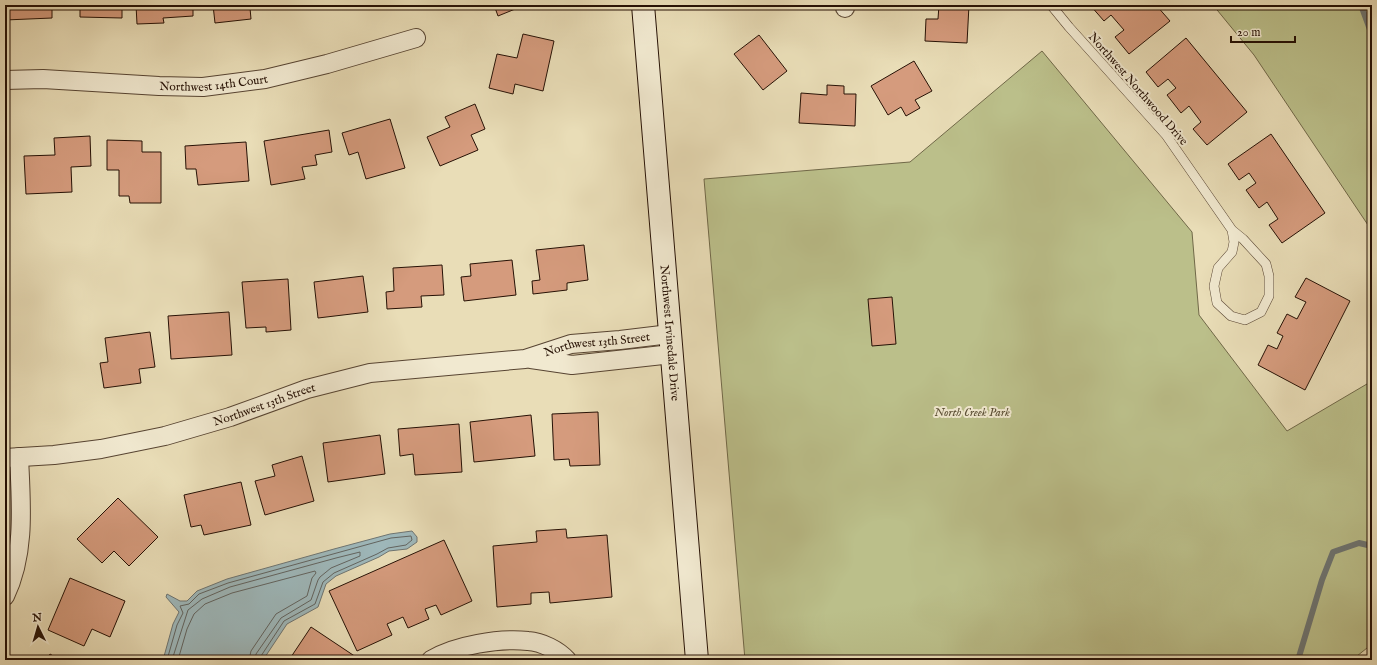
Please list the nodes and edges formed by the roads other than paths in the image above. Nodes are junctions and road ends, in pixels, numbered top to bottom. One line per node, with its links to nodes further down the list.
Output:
1 (643, 5): 6 (main road, Northwest Irvinedale Drive)
2 (1051, 5): 5 (lane, Northwest Northwood Drive)
3 (416, 38): 4 (street, Northwest 14th Court)
4 (5, 80)
5 (1232, 230): 5 (lane, Northwest Northwood Drive)
6 (671, 344): 7 (street, Northwest 13th Street); 11 (main road, Northwest Irvinedale Drive)
7 (12, 457): 8 (street)
8 (5, 596)
9 (431, 660): 10 (street)
10 (567, 660)
11 (697, 660)

